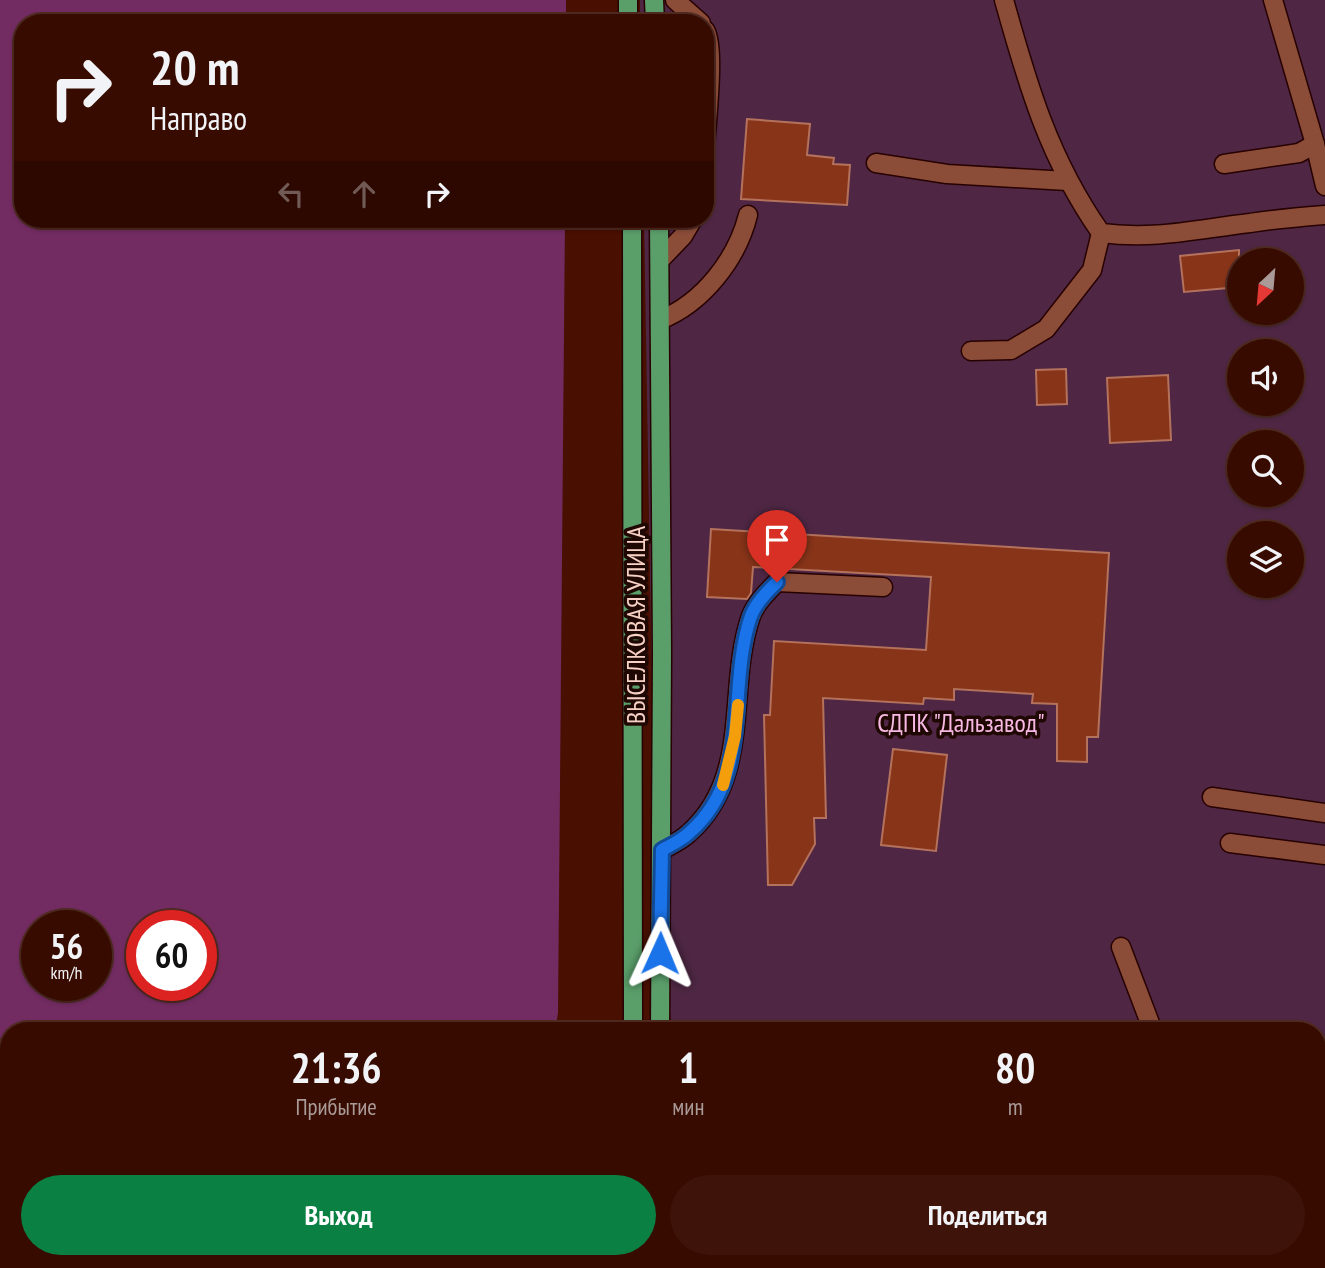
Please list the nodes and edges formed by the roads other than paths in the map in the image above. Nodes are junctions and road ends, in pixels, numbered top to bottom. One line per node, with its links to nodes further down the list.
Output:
1 (675, 0): 4 (street)
2 (1004, 0): 8 (street)
3 (1273, 0): 5 (street)
4 (691, 14)
5 (1315, 144): 7 (street); 9 (street)
6 (876, 163): 8 (street)
7 (1224, 164)
8 (1068, 181): 15 (street)
9 (1325, 182)
10 (748, 215): 17 (street)
11 (1325, 215): 15 (street)
12 (632, 228): 26 (main road, ВЫСЕЛКОВАЯ УЛИЦА)
13 (659, 228): 16 (main road, ВЫСЕЛКОВАЯ УЛИЦА)
14 (688, 228): 16 (street)
15 (1101, 233): 18 (street)
16 (660, 260): 17 (main road, ВЫСЕЛКОВАЯ УЛИЦА)
17 (660, 320): 23 (main road, ВЫСЕЛКОВАЯ УЛИЦА)
18 (971, 351)
19 (883, 586): 23 (street)
20 (1212, 797): 21 (street)
21 (1325, 813)
22 (1230, 843): 24 (street)
23 (662, 850): 27 (main road, ВЫСЕЛКОВАЯ УЛИЦА)
24 (1325, 855)
25 (1121, 947): 28 (street)
26 (633, 1022)
27 (660, 1022)
28 (1150, 1022)

